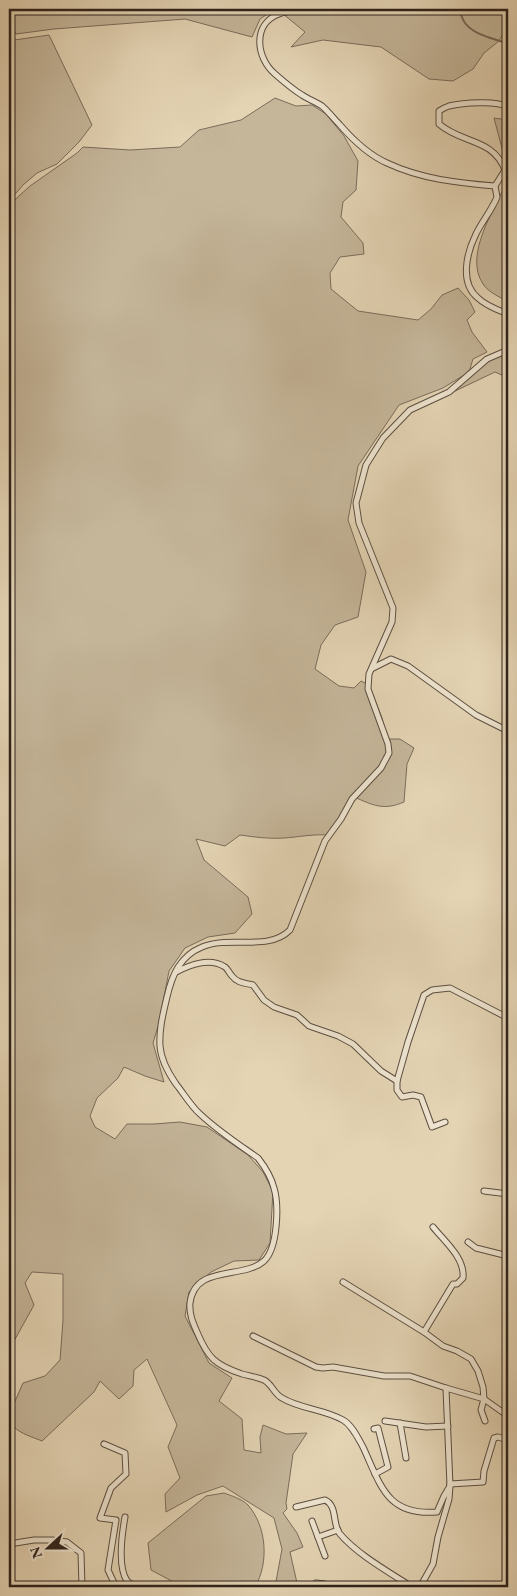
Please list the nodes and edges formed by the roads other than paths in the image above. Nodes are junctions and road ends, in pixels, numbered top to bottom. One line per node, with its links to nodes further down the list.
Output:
1 (336, 9): 3 (street)
2 (508, 107): 3 (street)
3 (495, 186): 4 (street)
4 (508, 314)
5 (508, 350): 6 (street)
6 (372, 668): 7 (street); 8 (street)
7 (508, 731)
8 (175, 973): 10 (street); 31 (street)
9 (508, 1018): 10 (street)
10 (397, 1081): 11 (street)
11 (445, 1122)
12 (484, 1191): 13 (street)
13 (508, 1194)
14 (433, 1227): 18 (street)
15 (468, 1242): 16 (street)
16 (508, 1256)
17 (342, 1282): 18 (street)
18 (424, 1332): 21 (street)
19 (253, 1336): 20 (street)
20 (446, 1388): 21 (street); 26 (street)
21 (484, 1399): 22 (street); 24 (street)
22 (508, 1416)
23 (385, 1421): 25 (street)
24 (485, 1422)
25 (400, 1423): 26 (street); 30 (street)
26 (448, 1426): 32 (street)
27 (374, 1429): 31 (street)
28 (508, 1440): 32 (street)
29 (104, 1444): 44 (street)
30 (406, 1458)
31 (375, 1474): 32 (street)
32 (450, 1485): 48 (street)
33 (296, 1507): 36 (street)
34 (125, 1517): 45 (street)
35 (312, 1521): 37 (street)
36 (338, 1530): 37 (street); 47 (street)
37 (318, 1537): 39 (street)
38 (9, 1544): 43 (street)
39 (325, 1556)
40 (9, 1580): 42 (street)
41 (316, 1583): 46 (street)
42 (11, 1587)
43 (82, 1587)
44 (116, 1587)
45 (138, 1587)
46 (327, 1587)
47 (412, 1587)
48 (421, 1587)

